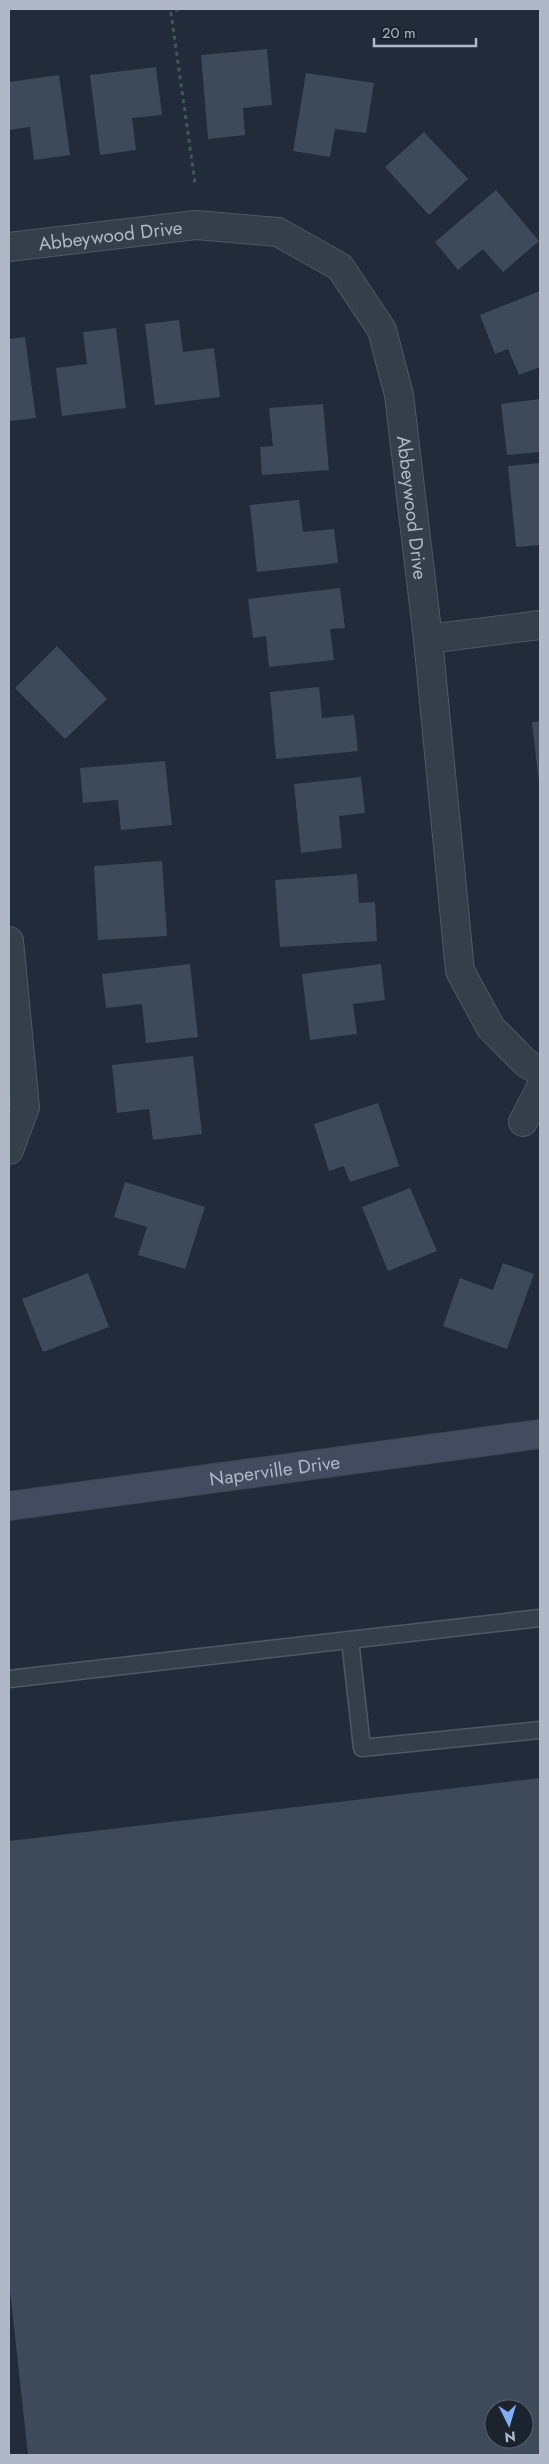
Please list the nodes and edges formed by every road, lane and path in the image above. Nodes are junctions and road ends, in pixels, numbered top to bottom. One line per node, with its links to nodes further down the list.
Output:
1 (179, 9): 2 (path)
2 (195, 183)
3 (9, 247): 5 (street, Abbeywood Drive)
4 (540, 625): 5 (street)
5 (428, 639): 7 (street, Abbeywood Drive)
6 (9, 941): 10 (street)
7 (540, 1071)
8 (540, 1089): 9 (street)
9 (523, 1122)
10 (9, 1150)
11 (540, 1434): 12 (street, Naperville Drive)
12 (9, 1506)
13 (540, 1618): 14 (lane)
14 (350, 1640): 15 (lane); 16 (lane)
15 (9, 1679)
16 (540, 1730)

